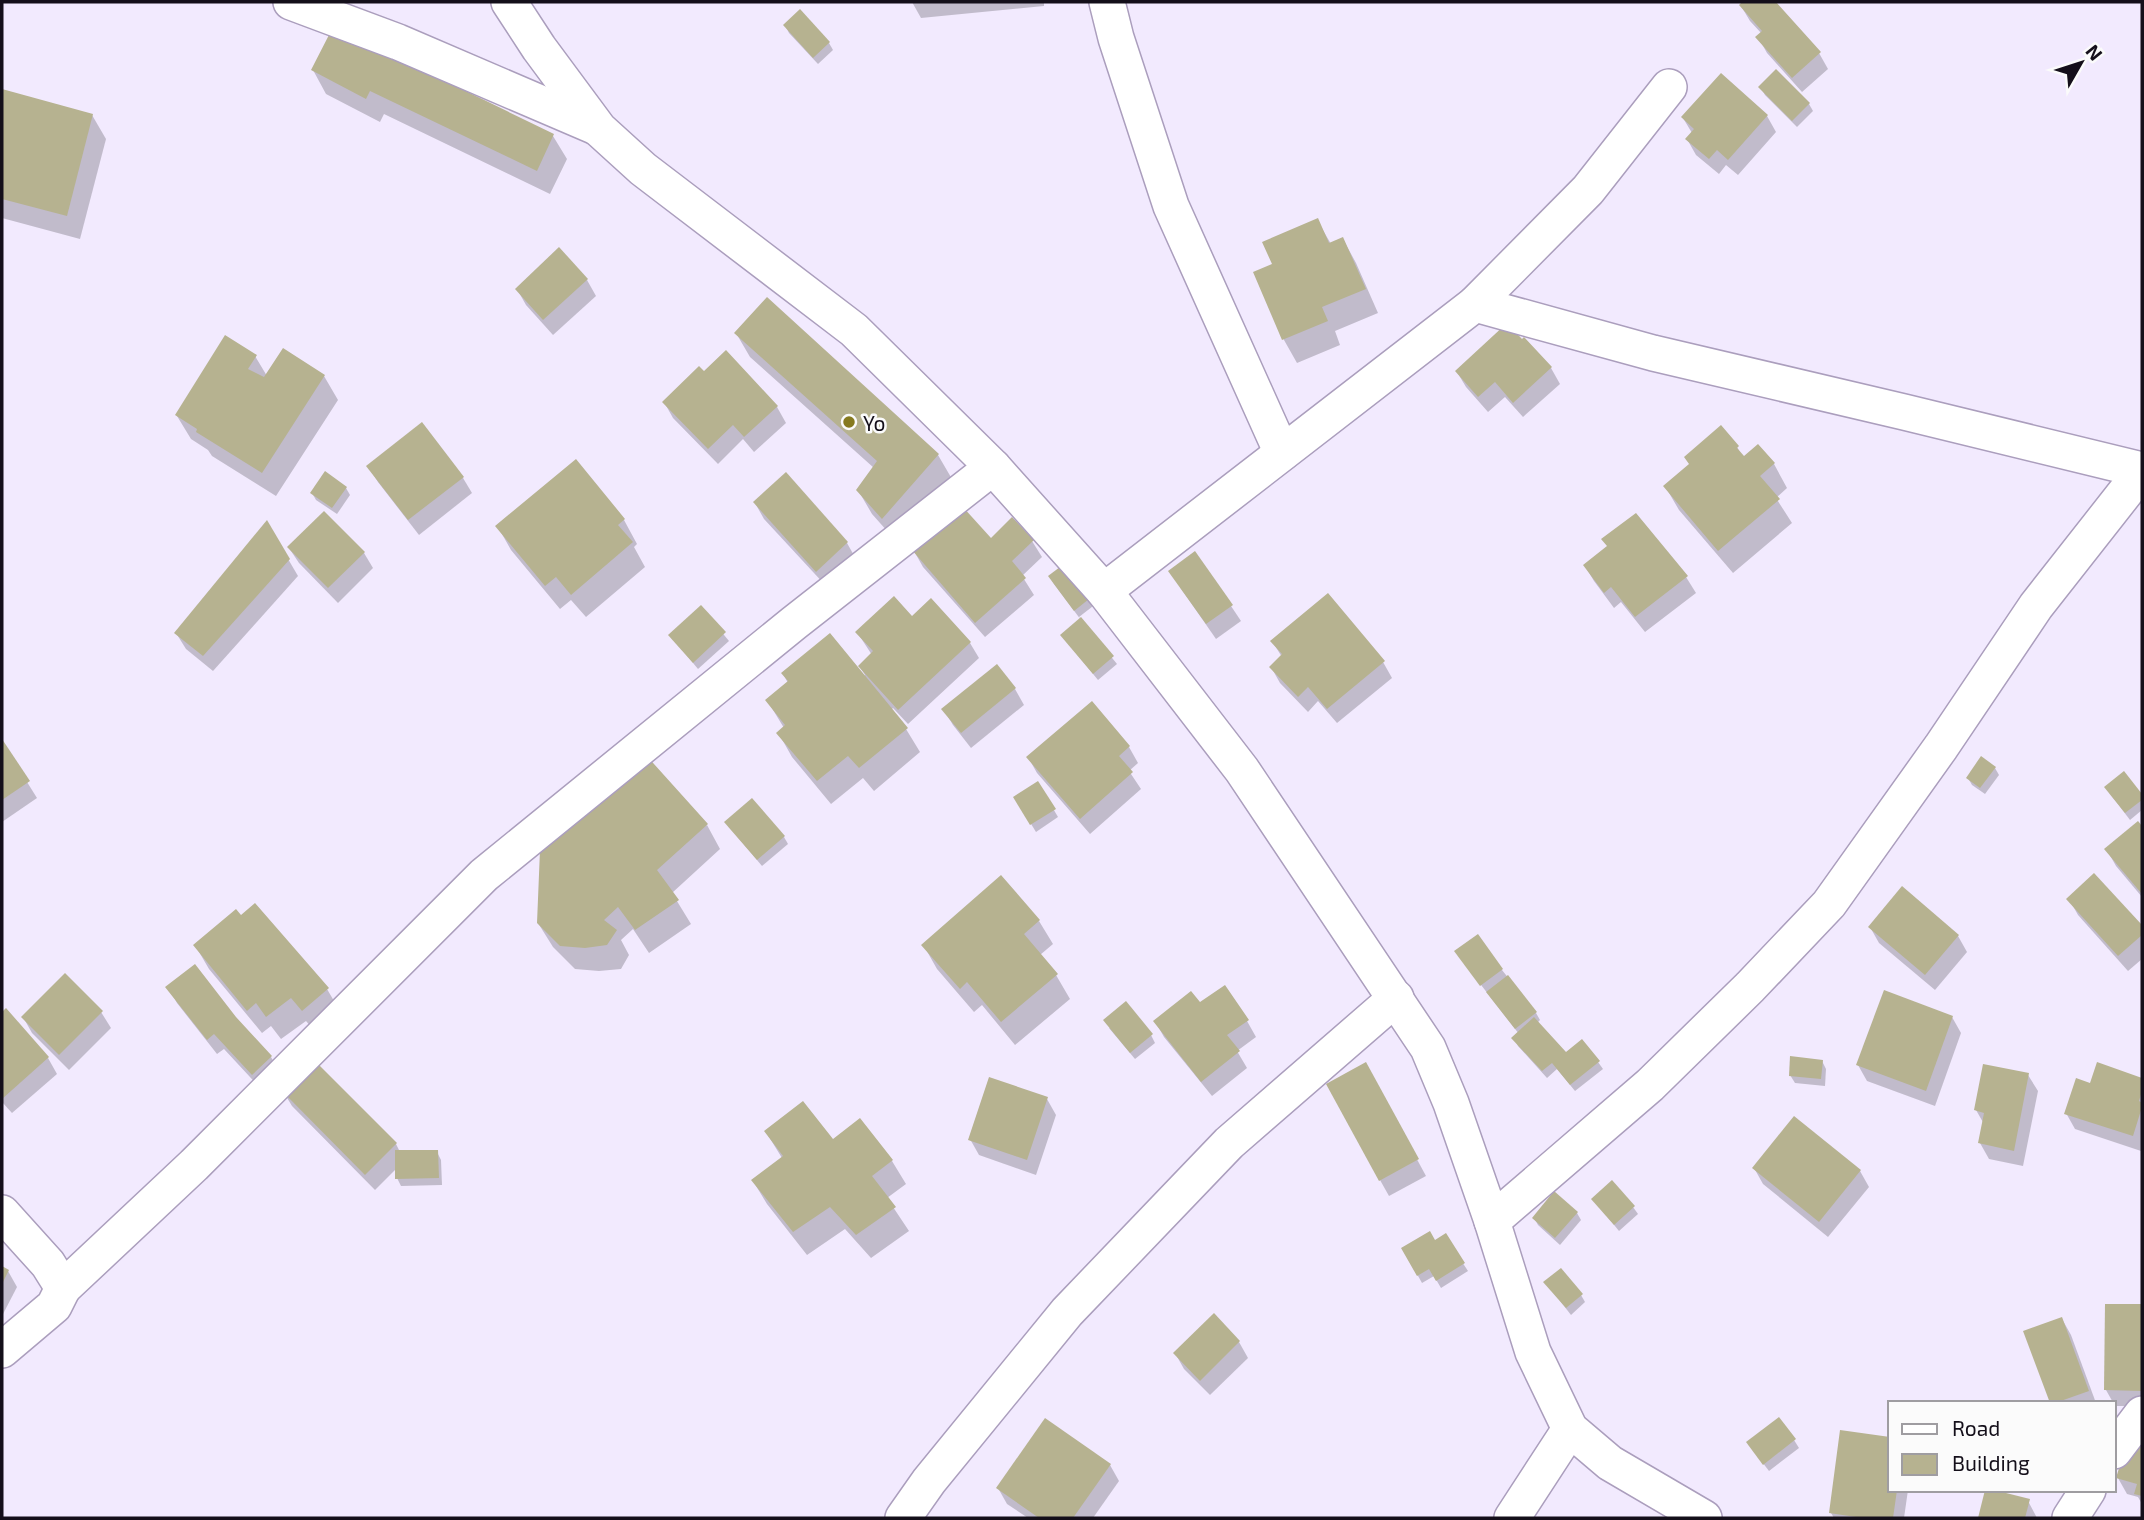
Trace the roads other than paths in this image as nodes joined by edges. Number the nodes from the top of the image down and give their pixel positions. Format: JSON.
{"nodes":[{"id":1,"x":291,"y":2,"type":"edge"},
{"id":2,"x":509,"y":2,"type":"edge"},
{"id":3,"x":1107,"y":2,"type":"edge"},
{"id":4,"x":1669,"y":87,"type":"dead end"},
{"id":5,"x":599,"y":129,"type":"junction"},
{"id":6,"x":1475,"y":304,"type":"junction"},
{"id":7,"x":1282,"y":453,"type":"junction"},
{"id":8,"x":993,"y":467,"type":"junction"},
{"id":9,"x":2142,"y":471,"type":"edge"},
{"id":10,"x":1104,"y":591,"type":"junction"},
{"id":11,"x":1396,"y":998,"type":"junction"},
{"id":12,"x":2,"y":1213,"type":"edge"},
{"id":13,"x":1492,"y":1221,"type":"junction"},
{"id":14,"x":62,"y":1287,"type":"junction"},
{"id":15,"x":2,"y":1350,"type":"edge"},
{"id":16,"x":2142,"y":1414,"type":"edge"},
{"id":17,"x":1570,"y":1429,"type":"junction"},
{"id":18,"x":2116,"y":1448,"type":"edge"},
{"id":19,"x":2087,"y":1492,"type":"edge"},
{"id":20,"x":904,"y":1518,"type":"edge"},
{"id":21,"x":1512,"y":1518,"type":"edge"},
{"id":22,"x":1704,"y":1518,"type":"edge"},
{"id":23,"x":2070,"y":1518,"type":"edge"}],
"edges":[{"from":1,"to":5,"type":"street"},
{"from":2,"to":5,"type":"street"},
{"from":3,"to":7,"type":"street"},
{"from":4,"to":6,"type":"street"},
{"from":5,"to":8,"type":"street"},
{"from":6,"to":7,"type":"street"},
{"from":6,"to":9,"type":"street"},
{"from":7,"to":10,"type":"street"},
{"from":8,"to":10,"type":"street"},
{"from":8,"to":14,"type":"street"},
{"from":9,"to":13,"type":"street"},
{"from":10,"to":11,"type":"street"},
{"from":11,"to":13,"type":"street"},
{"from":11,"to":20,"type":"street"},
{"from":12,"to":14,"type":"street"},
{"from":13,"to":17,"type":"street"},
{"from":14,"to":15,"type":"street"},
{"from":16,"to":18,"type":"street"},
{"from":17,"to":21,"type":"street"},
{"from":17,"to":22,"type":"street"},
{"from":19,"to":23,"type":"street"}]}
